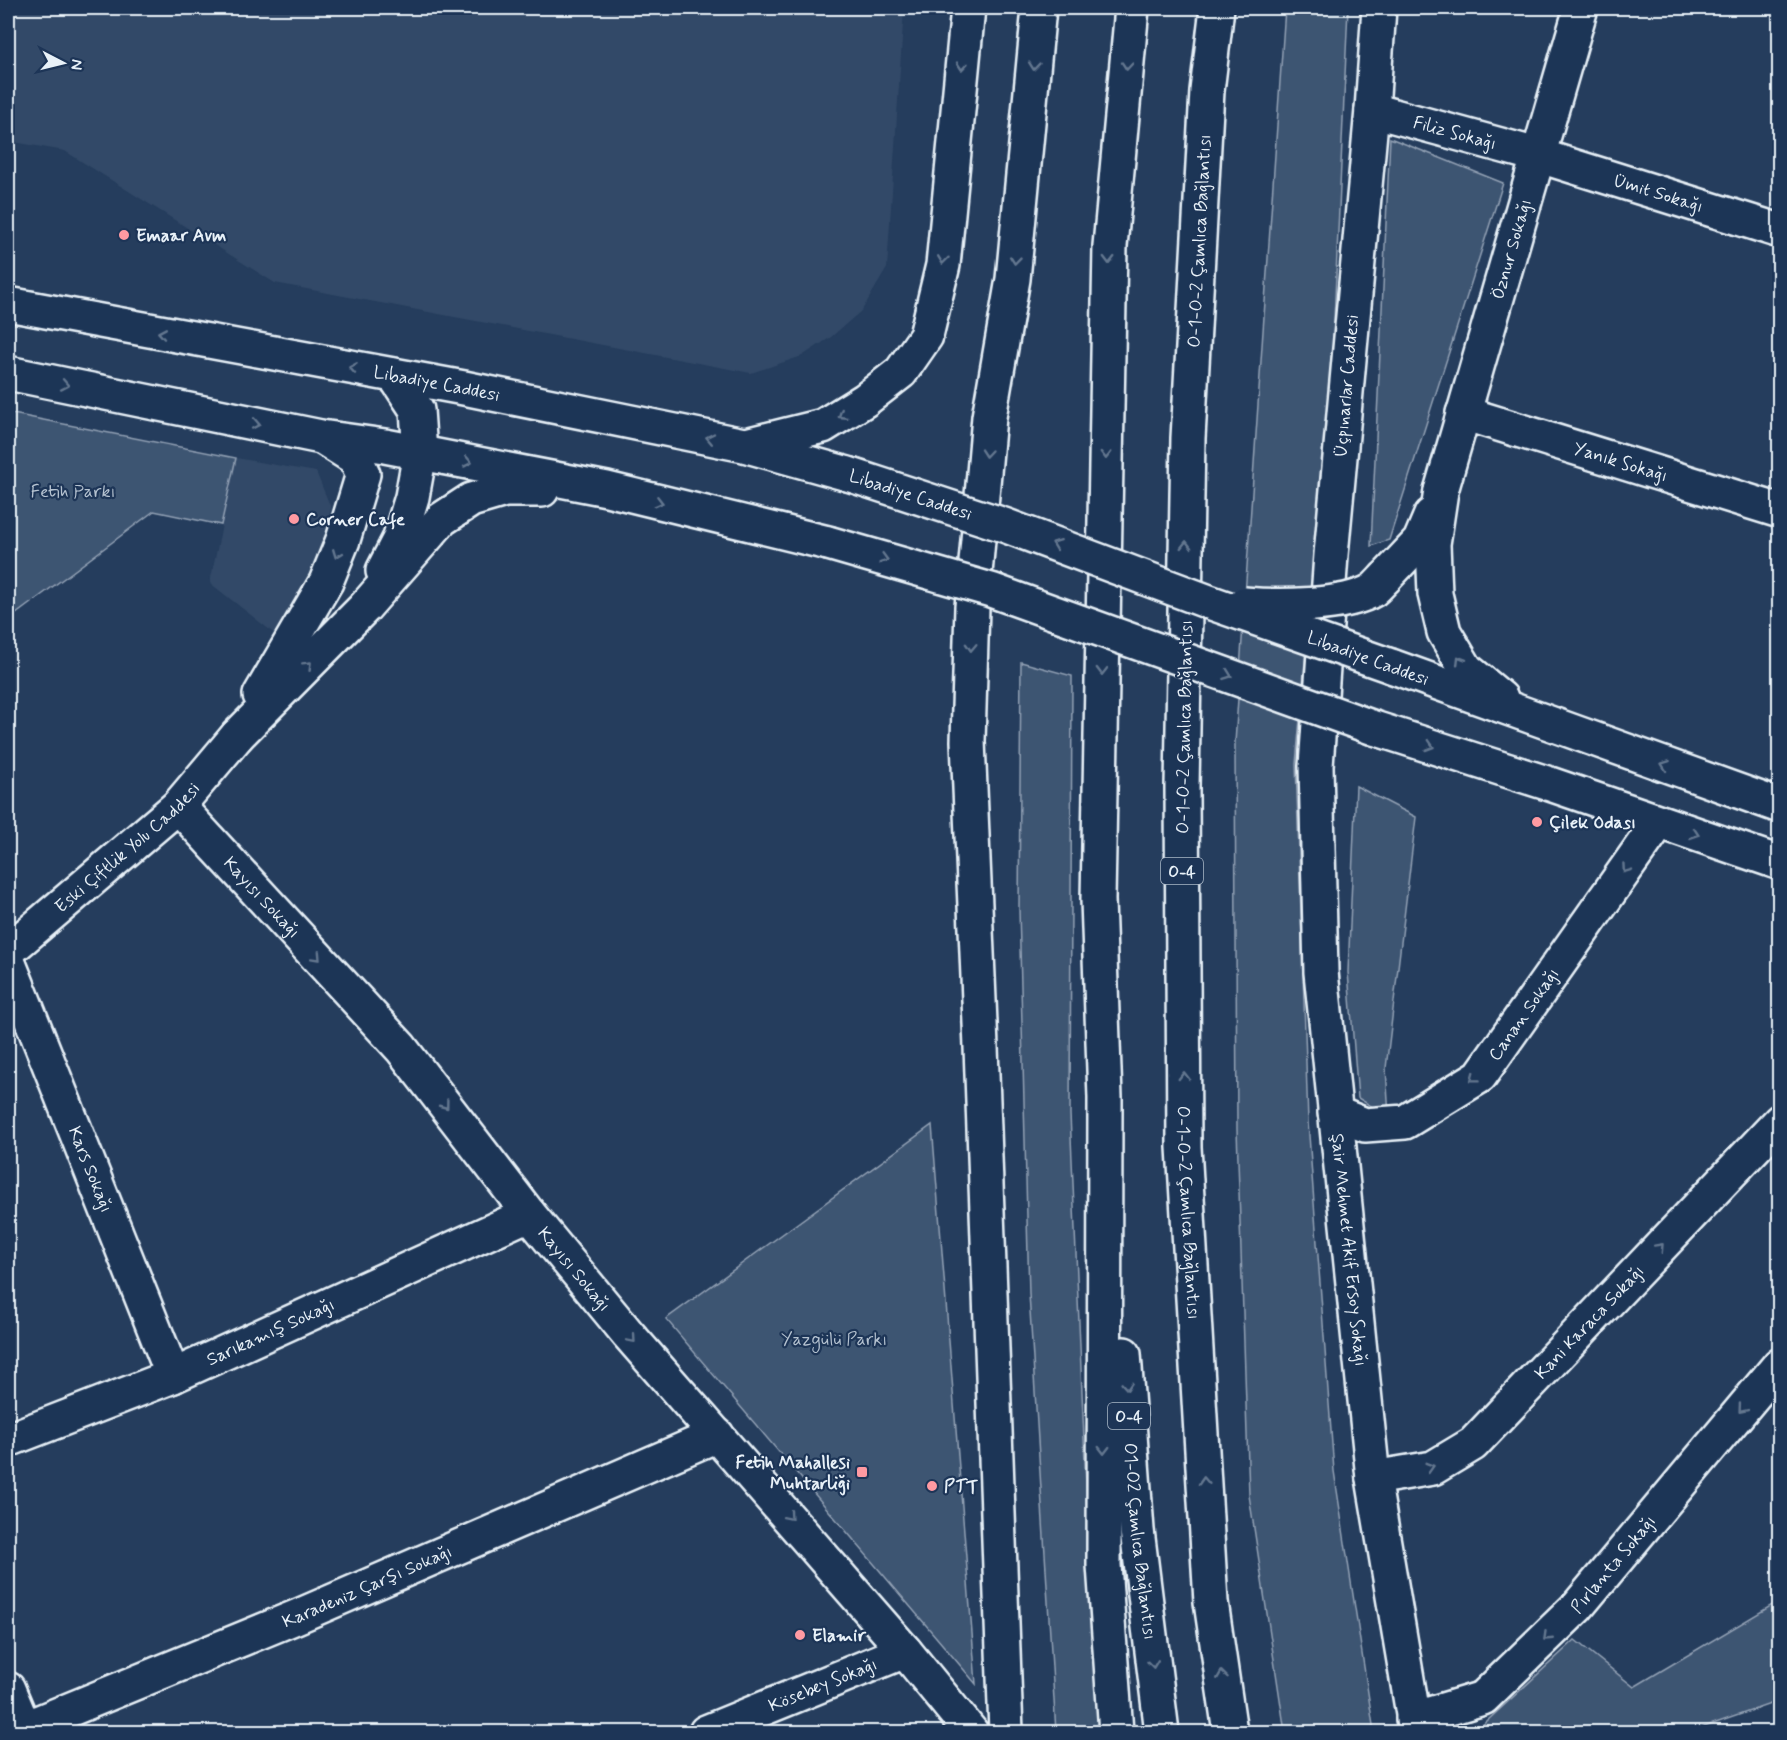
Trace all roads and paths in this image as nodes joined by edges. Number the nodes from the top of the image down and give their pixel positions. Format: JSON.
{"nodes":[{"id":1,"x":968,"y":8,"type":"edge"},
{"id":2,"x":1039,"y":8,"type":"edge"},
{"id":3,"x":1132,"y":8,"type":"edge"},
{"id":4,"x":1217,"y":8,"type":"edge"},
{"id":5,"x":1379,"y":8,"type":"edge"},
{"id":6,"x":1581,"y":8,"type":"edge"},
{"id":7,"x":1371,"y":110,"type":"junction"},
{"id":8,"x":1537,"y":154,"type":"junction"},
{"id":9,"x":1779,"y":231,"type":"edge"},
{"id":10,"x":8,"y":304,"type":"edge"},
{"id":11,"x":8,"y":373,"type":"edge"},
{"id":12,"x":394,"y":375,"type":"junction"},
{"id":13,"x":464,"y":388,"type":"junction"},
{"id":14,"x":417,"y":410,"type":"junction"},
{"id":15,"x":1463,"y":413,"type":"junction"},
{"id":16,"x":321,"y":437,"type":"junction"},
{"id":17,"x":744,"y":445,"type":"junction"},
{"id":18,"x":385,"y":446,"type":"junction"},
{"id":19,"x":420,"y":453,"type":"junction"},
{"id":20,"x":363,"y":474,"type":"junction"},
{"id":21,"x":607,"y":489,"type":"junction"},
{"id":22,"x":1442,"y":491,"type":"junction"},
{"id":23,"x":1779,"y":511,"type":"edge"},
{"id":24,"x":1209,"y":602,"type":"junction"},
{"id":25,"x":364,"y":608,"type":"junction"},
{"id":26,"x":1539,"y":720,"type":"junction"},
{"id":27,"x":237,"y":736,"type":"junction"},
{"id":28,"x":1316,"y":766,"type":"joint"},
{"id":29,"x":178,"y":806,"type":"junction"},
{"id":30,"x":1779,"y":806,"type":"edge"},
{"id":31,"x":1659,"y":822,"type":"junction"},
{"id":32,"x":1779,"y":863,"type":"edge"},
{"id":33,"x":8,"y":951,"type":"edge"},
{"id":34,"x":8,"y":961,"type":"edge"},
{"id":35,"x":1105,"y":1098,"type":"junction"},
{"id":36,"x":1335,"y":1113,"type":"junction"},
{"id":37,"x":1779,"y":1121,"type":"edge"},
{"id":38,"x":529,"y":1214,"type":"junction"},
{"id":39,"x":1779,"y":1364,"type":"edge"},
{"id":40,"x":173,"y":1376,"type":"junction"},
{"id":41,"x":717,"y":1435,"type":"junction"},
{"id":42,"x":8,"y":1440,"type":"edge"},
{"id":43,"x":1372,"y":1478,"type":"junction"},
{"id":44,"x":905,"y":1651,"type":"junction"},
{"id":45,"x":8,"y":1689,"type":"edge"},
{"id":46,"x":1414,"y":1726,"type":"edge"},
{"id":47,"x":22,"y":1731,"type":"edge"},
{"id":48,"x":706,"y":1732,"type":"edge"},
{"id":49,"x":971,"y":1732,"type":"edge"},
{"id":50,"x":1006,"y":1732,"type":"edge"},
{"id":51,"x":1116,"y":1732,"type":"edge"},
{"id":52,"x":1161,"y":1732,"type":"edge"},
{"id":53,"x":1230,"y":1732,"type":"edge"}],
"edges":[{"from":1,"to":17,"type":"main road","one_way":true},
{"from":2,"to":50,"type":"main road","one_way":true},
{"from":3,"to":35,"type":"main road","number":"O-4","one_way":true},
{"from":53,"to":4,"type":"main road","name":"O-1-O-2 Çamlıca Bağlantısı","number":"O-4","one_way":true},
{"from":5,"to":7,"type":"main road","name":"Üçpınarlar Caddesi"},
{"from":6,"to":8,"type":"main road","name":"Öznur Sokağı"},
{"from":7,"to":8,"type":"main road","name":"Filiz Sokağı"},
{"from":7,"to":28,"type":"main road","name":"Üçpınarlar Caddesi"},
{"from":8,"to":9,"type":"main road","name":"Ümit Sokağı"},
{"from":8,"to":15,"type":"main road","name":"Öznur Sokağı"},
{"from":12,"to":10,"type":"main road","name":"Libadiye Caddesi","one_way":true},
{"from":11,"to":16,"type":"main road","one_way":true},
{"from":12,"to":13,"type":"main road","name":"Libadiye Caddesi"},
{"from":12,"to":14,"type":"main road"},
{"from":13,"to":14,"type":"main road"},
{"from":17,"to":13,"type":"main road","name":"Libadiye Caddesi","one_way":true},
{"from":14,"to":18,"type":"main road"},
{"from":14,"to":19,"type":"main road"},
{"from":15,"to":22,"type":"main road","name":"Öznur Sokağı"},
{"from":15,"to":23,"type":"main road","name":"Yanık Sokağı"},
{"from":16,"to":18,"type":"main road"},
{"from":16,"to":20,"type":"main road"},
{"from":24,"to":17,"type":"main road","name":"Libadiye Caddesi","one_way":true,"bridge":true},
{"from":18,"to":19,"type":"main road"},
{"from":18,"to":20,"type":"main road"},
{"from":19,"to":21,"type":"main road","one_way":true},
{"from":19,"to":25,"type":"main road"},
{"from":20,"to":27,"type":"main road","one_way":true},
{"from":21,"to":25,"type":"main road"},
{"from":21,"to":31,"type":"main road","one_way":true,"bridge":true},
{"from":22,"to":24,"type":"main road","bridge":true},
{"from":26,"to":22,"type":"main road","one_way":true},
{"from":24,"to":26,"type":"main road","name":"Libadiye Caddesi","bridge":true},
{"from":27,"to":25,"type":"main road","one_way":true},
{"from":30,"to":26,"type":"main road","name":"Libadiye Caddesi","one_way":true},
{"from":27,"to":29,"type":"main road","name":"Eski Çiftlik Yolu Caddesi"},
{"from":28,"to":36,"type":"main road","name":"Şair Mehmet Akif Ersoy Sokağı"},
{"from":29,"to":33,"type":"main road","name":"Eski Çiftlik Yolu Caddesi"},
{"from":29,"to":38,"type":"main road","name":"Kayısı Sokağı","one_way":true},
{"from":31,"to":32,"type":"main road","one_way":true},
{"from":31,"to":36,"type":"main road","name":"Canan Sokağı","one_way":true},
{"from":34,"to":40,"type":"main road","name":"Kars Sokağı"},
{"from":35,"to":51,"type":"main road","one_way":true},
{"from":35,"to":52,"type":"main road","name":"O1-O2 Çamlıca Bağlantısı","number":"O-4","one_way":true},
{"from":36,"to":43,"type":"main road","name":"Şair Mehmet Akif Ersoy Sokağı"},
{"from":43,"to":37,"type":"main road","name":"Kani Karaca Sokağı","one_way":true},
{"from":38,"to":40,"type":"main road","name":"Sarıkamış Sokağı"},
{"from":38,"to":41,"type":"main road","name":"Kayısı Sokağı","one_way":true},
{"from":39,"to":46,"type":"main road","name":"Pırlanta Sokağı","one_way":true},
{"from":40,"to":42,"type":"main road","name":"Sarıkamış Sokağı"},
{"from":41,"to":44,"type":"main road","name":"Kayısı Sokağı","one_way":true},
{"from":41,"to":47,"type":"main road","name":"Karadeniz Çarşı Sokağı"},
{"from":43,"to":46,"type":"main road","name":"Şair Mehmet Akif Ersoy Sokağı"},
{"from":44,"to":48,"type":"main road","name":"Kösebey Sokağı"},
{"from":44,"to":49,"type":"main road","name":"Kayısı Sokağı"},
{"from":45,"to":47,"type":"main road"}]}
